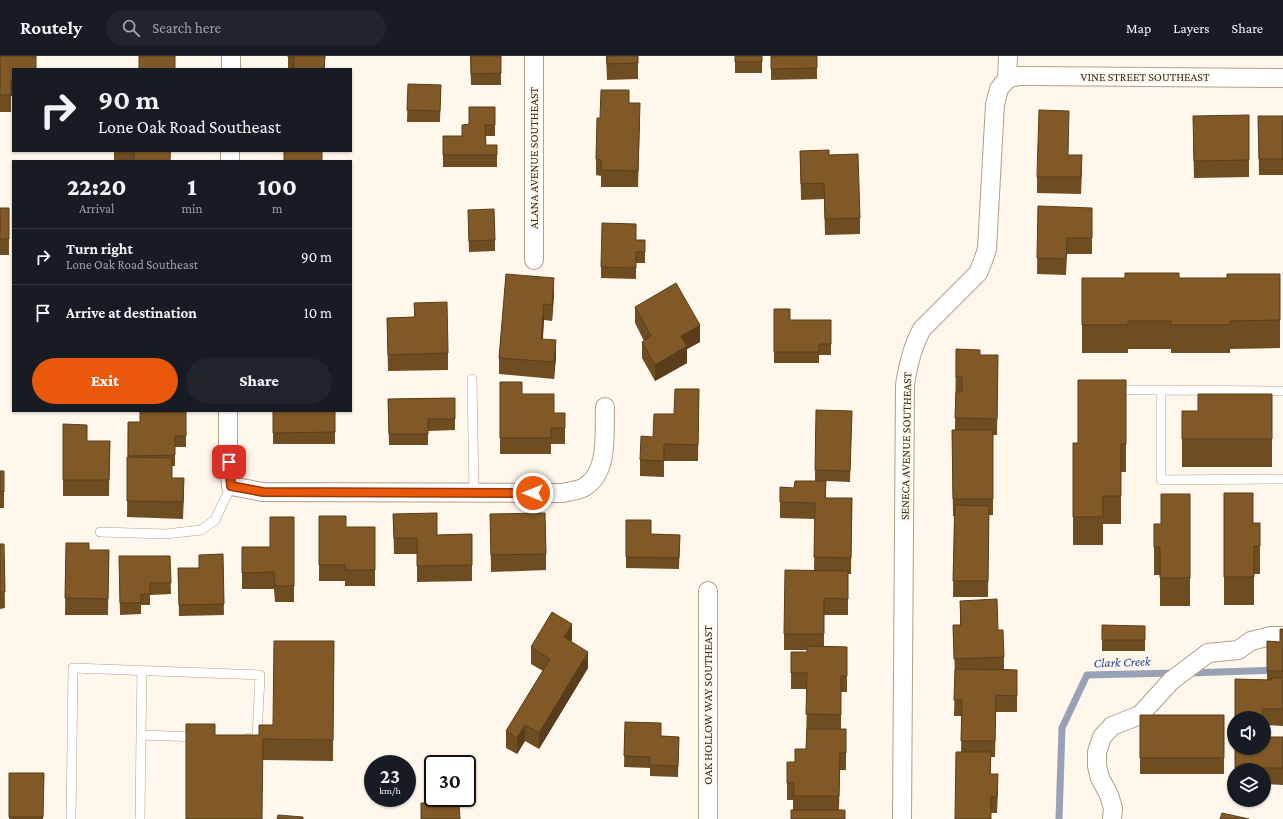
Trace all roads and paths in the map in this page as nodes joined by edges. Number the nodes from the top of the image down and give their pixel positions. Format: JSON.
{"nodes":[{"id":1,"x":231,"y":56,"type":"edge"},
{"id":2,"x":534,"y":56,"type":"edge"},
{"id":3,"x":1008,"y":56,"type":"edge"},
{"id":4,"x":231,"y":68,"type":"edge"},
{"id":5,"x":1283,"y":78,"type":"edge"},
{"id":6,"x":1007,"y":79,"type":"junction"},
{"id":7,"x":534,"y":260,"type":"dead end"},
{"id":8,"x":472,"y":379,"type":"dead end"},
{"id":9,"x":1103,"y":389,"type":"edge"},
{"id":10,"x":1161,"y":390,"type":"junction"},
{"id":11,"x":1283,"y":391,"type":"edge"},
{"id":12,"x":605,"y":407,"type":"dead end"},
{"id":13,"x":228,"y":412,"type":"edge"},
{"id":14,"x":1283,"y":479,"type":"edge"},
{"id":15,"x":231,"y":486,"type":"junction"},
{"id":16,"x":474,"y":493,"type":"junction"},
{"id":17,"x":100,"y":532,"type":"dead end"},
{"id":18,"x":708,"y":591,"type":"dead end"},
{"id":19,"x":1283,"y":636,"type":"edge"},
{"id":20,"x":142,"y":670,"type":"junction"},
{"id":21,"x":140,"y":735,"type":"junction"},
{"id":22,"x":211,"y":737,"type":"edge"},
{"id":23,"x":242,"y":738,"type":"edge"},
{"id":24,"x":71,"y":819,"type":"edge"},
{"id":25,"x":140,"y":819,"type":"edge"},
{"id":26,"x":708,"y":819,"type":"edge"},
{"id":27,"x":902,"y":819,"type":"edge"},
{"id":28,"x":1112,"y":819,"type":"edge"}],
"edges":[{"from":1,"to":4,"type":"street"},
{"from":2,"to":7,"type":"street","name":"ALANA AVENUE SOUTHEAST"},
{"from":3,"to":6,"type":"street","name":"SENECA AVENUE SOUTHEAST"},
{"from":5,"to":6,"type":"street","name":"VINE STREET SOUTHEAST"},
{"from":6,"to":27,"type":"street","name":"SENECA AVENUE SOUTHEAST"},
{"from":8,"to":16,"type":"lane"},
{"from":9,"to":10,"type":"lane"},
{"from":10,"to":11,"type":"lane"},
{"from":10,"to":14,"type":"lane"},
{"from":12,"to":16,"type":"street"},
{"from":13,"to":15,"type":"street"},
{"from":15,"to":16,"type":"street"},
{"from":15,"to":17,"type":"lane"},
{"from":18,"to":26,"type":"street","name":"OAK HOLLOW WAY SOUTHEAST"},
{"from":19,"to":28,"type":"street"},
{"from":20,"to":21,"type":"lane"},
{"from":20,"to":23,"type":"lane"},
{"from":20,"to":24,"type":"lane"},
{"from":21,"to":22,"type":"lane"},
{"from":21,"to":25,"type":"lane"}]}
